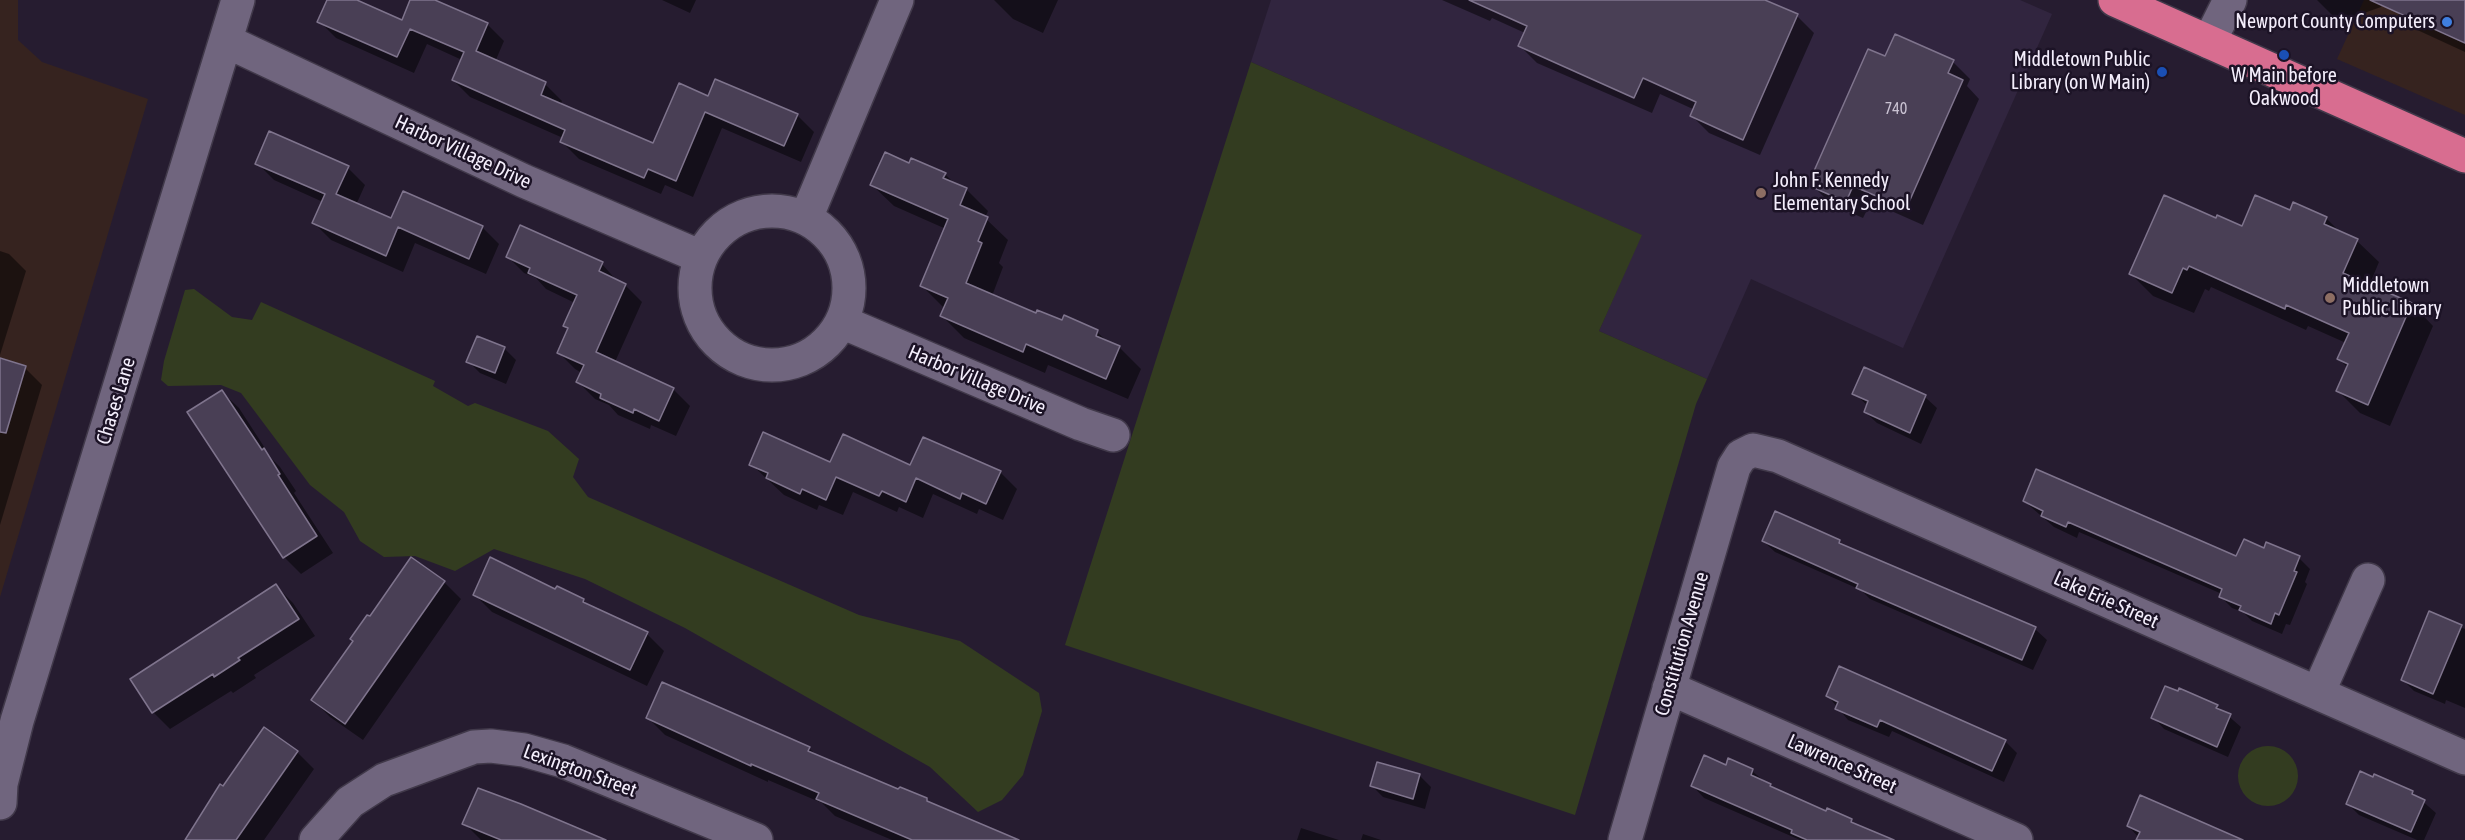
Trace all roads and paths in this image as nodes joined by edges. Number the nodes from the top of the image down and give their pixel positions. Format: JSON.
{"nodes":[{"id":1,"x":238,"y":0,"type":"edge"},
{"id":2,"x":897,"y":0,"type":"edge"},
{"id":3,"x":2115,"y":0,"type":"edge"},
{"id":4,"x":2230,"y":0,"type":"edge"},
{"id":5,"x":226,"y":41,"type":"junction"},
{"id":6,"x":2209,"y":42,"type":"junction"},
{"id":7,"x":2465,"y":156,"type":"edge"},
{"id":8,"x":806,"y":218,"type":"junction"},
{"id":9,"x":701,"y":257,"type":"junction"},
{"id":10,"x":842,"y":322,"type":"junction"},
{"id":11,"x":1113,"y":435,"type":"dead end"},
{"id":12,"x":1746,"y":452,"type":"joint"},
{"id":13,"x":2368,"y":580,"type":"dead end"},
{"id":14,"x":1669,"y":688,"type":"junction"},
{"id":15,"x":2318,"y":693,"type":"junction"},
{"id":16,"x":2465,"y":758,"type":"edge"},
{"id":17,"x":0,"y":803,"type":"edge"},
{"id":18,"x":316,"y":840,"type":"edge"},
{"id":19,"x":756,"y":840,"type":"edge"},
{"id":20,"x":1625,"y":840,"type":"edge"},
{"id":21,"x":2016,"y":840,"type":"edge"}],
"edges":[{"from":1,"to":5,"type":"street","name":"Chases Lane"},
{"from":2,"to":8,"type":"street"},
{"from":3,"to":6,"type":"highway"},
{"from":4,"to":6,"type":"street"},
{"from":5,"to":9,"type":"street","name":"Harbor Village Drive"},
{"from":5,"to":17,"type":"street","name":"Chases Lane"},
{"from":6,"to":7,"type":"highway"},
{"from":8,"to":9,"type":"street"},
{"from":8,"to":10,"type":"street"},
{"from":9,"to":10,"type":"street"},
{"from":10,"to":11,"type":"street","name":"Harbor Village Drive"},
{"from":12,"to":14,"type":"street","name":"Constitution Avenue"},
{"from":12,"to":15,"type":"street","name":"Lake Erie Street"},
{"from":13,"to":15,"type":"street"},
{"from":14,"to":20,"type":"street","name":"Constitution Avenue"},
{"from":14,"to":21,"type":"street","name":"Lawrence Street"},
{"from":15,"to":16,"type":"street","name":"Lake Erie Street"},
{"from":18,"to":19,"type":"street","name":"Lexington Street"}]}
